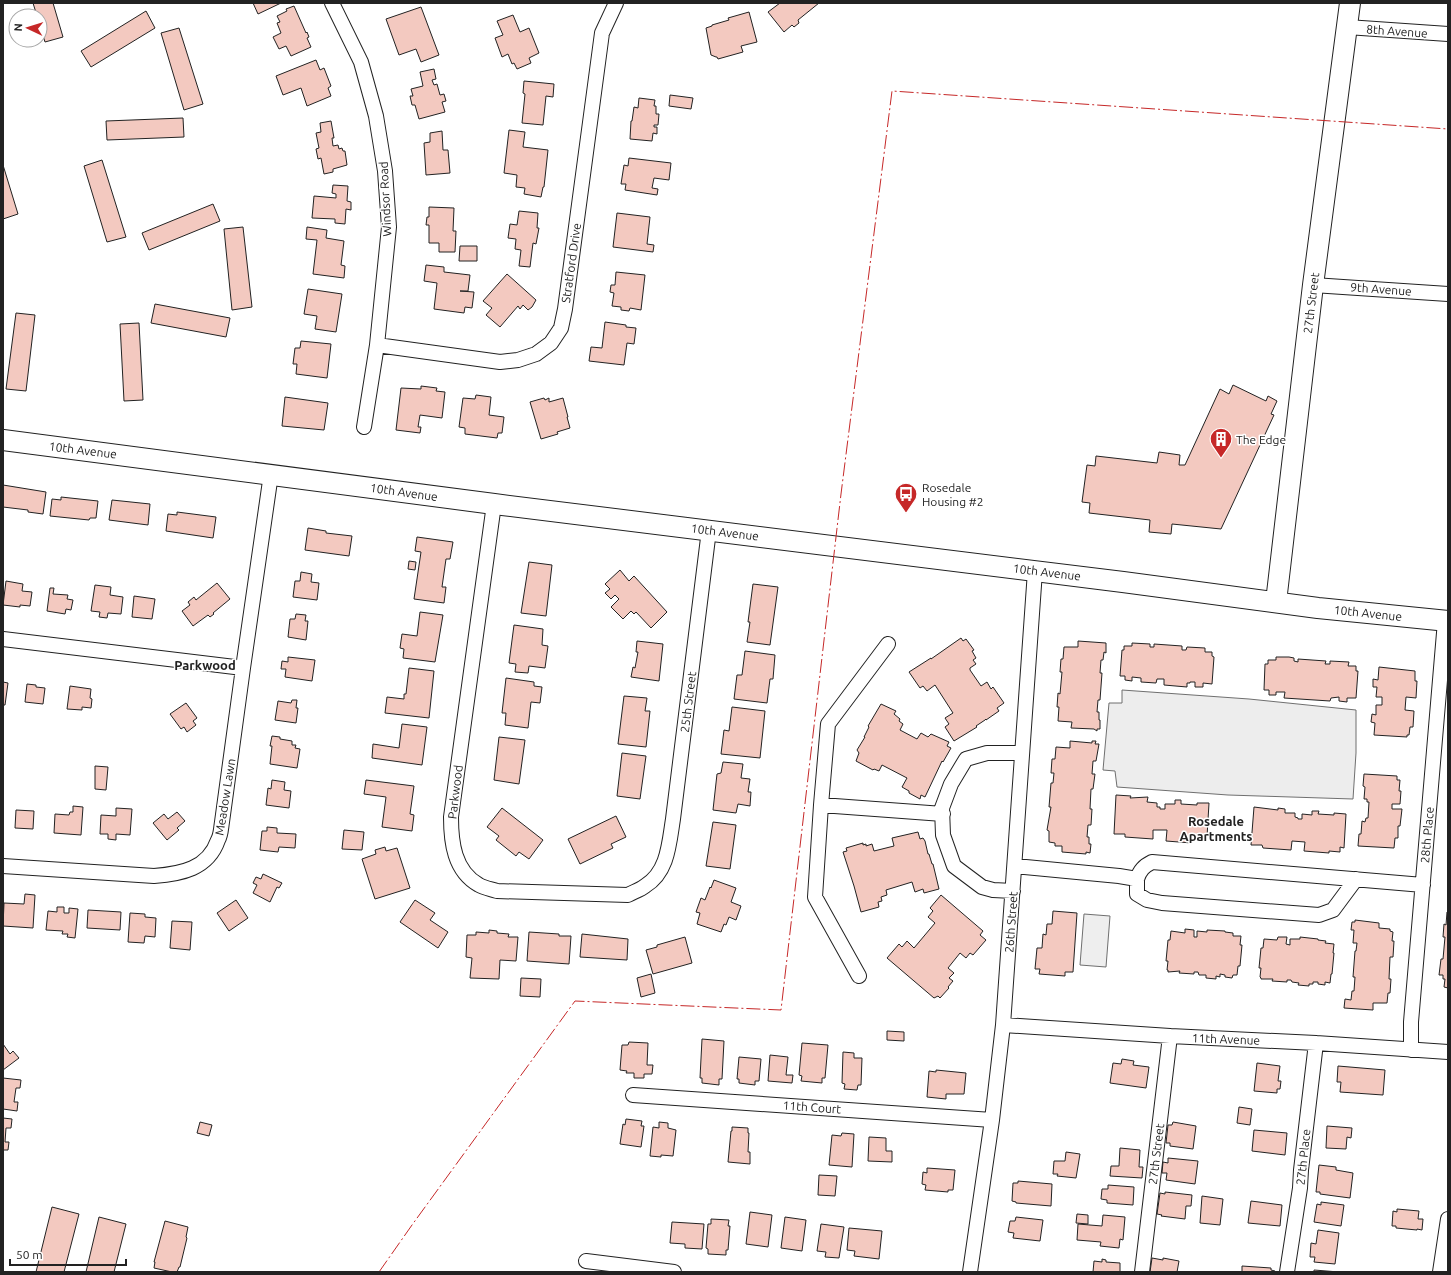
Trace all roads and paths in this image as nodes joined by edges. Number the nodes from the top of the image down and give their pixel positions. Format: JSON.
{"nodes":[{"id":1,"x":332,"y":3,"type":"edge"},
{"id":2,"x":616,"y":3,"type":"edge"},
{"id":3,"x":1350,"y":3,"type":"edge"},
{"id":4,"x":1347,"y":27,"type":"junction"},
{"id":5,"x":1448,"y":34,"type":"edge"},
{"id":6,"x":1313,"y":285,"type":"junction"},
{"id":7,"x":1448,"y":294,"type":"edge"},
{"id":8,"x":377,"y":345,"type":"junction"},
{"id":9,"x":364,"y":427,"type":"dead end"},
{"id":10,"x":3,"y":440,"type":"edge"},
{"id":11,"x":271,"y":474,"type":"junction"},
{"id":12,"x":494,"y":504,"type":"junction"},
{"id":13,"x":709,"y":530,"type":"junction"},
{"id":14,"x":1036,"y":571,"type":"junction"},
{"id":15,"x":1276,"y":602,"type":"junction"},
{"id":16,"x":1446,"y":621,"type":"edge"},
{"id":17,"x":3,"y":639,"type":"edge"},
{"id":18,"x":888,"y":644,"type":"dead end"},
{"id":19,"x":243,"y":668,"type":"junction"},
{"id":20,"x":1022,"y":753,"type":"junction"},
{"id":21,"x":820,"y":805,"type":"junction"},
{"id":22,"x":943,"y":814,"type":"junction"},
{"id":23,"x":3,"y":866,"type":"edge"},
{"id":24,"x":1015,"y":866,"type":"junction"},
{"id":25,"x":660,"y":873,"type":"joint"},
{"id":26,"x":1137,"y":879,"type":"junction"},
{"id":27,"x":1356,"y":880,"type":"junction"},
{"id":28,"x":1423,"y":885,"type":"junction"},
{"id":29,"x":1013,"y":891,"type":"junction"},
{"id":30,"x":859,"y":976,"type":"dead end"},
{"id":31,"x":1003,"y":1026,"type":"junction"},
{"id":32,"x":1170,"y":1036,"type":"junction"},
{"id":33,"x":1316,"y":1043,"type":"junction"},
{"id":34,"x":1411,"y":1050,"type":"junction"},
{"id":35,"x":1448,"y":1052,"type":"edge"},
{"id":36,"x":632,"y":1095,"type":"dead end"},
{"id":37,"x":992,"y":1120,"type":"junction"},
{"id":38,"x":1448,"y":1219,"type":"edge"},
{"id":39,"x":586,"y":1261,"type":"dead end"},
{"id":40,"x":674,"y":1272,"type":"edge"},
{"id":41,"x":970,"y":1272,"type":"edge"},
{"id":42,"x":1142,"y":1272,"type":"edge"},
{"id":43,"x":1287,"y":1272,"type":"edge"},
{"id":44,"x":1440,"y":1272,"type":"edge"}],
"edges":[{"from":1,"to":8,"type":"street","name":"Windsor Road"},
{"from":2,"to":8,"type":"street","name":"Stratford Drive"},
{"from":3,"to":4,"type":"main road","name":"27th Street"},
{"from":4,"to":5,"type":"street","name":"8th Avenue"},
{"from":4,"to":6,"type":"main road","name":"27th Street"},
{"from":6,"to":7,"type":"street","name":"9th Avenue"},
{"from":6,"to":15,"type":"main road","name":"27th Street"},
{"from":8,"to":9,"type":"street","name":"Windsor Road"},
{"from":10,"to":11,"type":"main road","name":"10th Avenue"},
{"from":11,"to":12,"type":"main road","name":"10th Avenue"},
{"from":11,"to":19,"type":"street","name":"Meadow Lawn"},
{"from":12,"to":13,"type":"main road","name":"10th Avenue"},
{"from":12,"to":25,"type":"street","name":"Parkwood"},
{"from":13,"to":14,"type":"main road","name":"10th Avenue"},
{"from":13,"to":25,"type":"street","name":"25th Street"},
{"from":14,"to":15,"type":"main road","name":"10th Avenue"},
{"from":14,"to":20,"type":"street","name":"26th Street"},
{"from":15,"to":16,"type":"main road","name":"10th Avenue"},
{"from":16,"to":28,"type":"street","name":"28th Place"},
{"from":17,"to":19,"type":"street"},
{"from":18,"to":21,"type":"street"},
{"from":19,"to":23,"type":"street","name":"Meadow Lawn"},
{"from":20,"to":22,"type":"street"},
{"from":20,"to":24,"type":"street","name":"26th Street"},
{"from":21,"to":22,"type":"street"},
{"from":21,"to":30,"type":"street"},
{"from":22,"to":29,"type":"street"},
{"from":24,"to":26,"type":"street"},
{"from":24,"to":29,"type":"street","name":"26th Street"},
{"from":26,"to":27,"type":"street"},
{"from":26,"to":27,"type":"street"},
{"from":27,"to":28,"type":"street"},
{"from":28,"to":34,"type":"street","name":"28th Place"},
{"from":29,"to":31,"type":"street","name":"26th Street"},
{"from":31,"to":32,"type":"street","name":"11th Avenue"},
{"from":31,"to":37,"type":"street","name":"26th Street"},
{"from":32,"to":33,"type":"street","name":"11th Avenue"},
{"from":32,"to":42,"type":"street","name":"27th Street"},
{"from":33,"to":34,"type":"street","name":"11th Avenue"},
{"from":33,"to":43,"type":"street","name":"27th Place"},
{"from":34,"to":35,"type":"street","name":"11th Avenue"},
{"from":36,"to":37,"type":"street","name":"11th Court"},
{"from":37,"to":41,"type":"street","name":"26th Street"},
{"from":38,"to":44,"type":"street"},
{"from":39,"to":40,"type":"street"}]}
